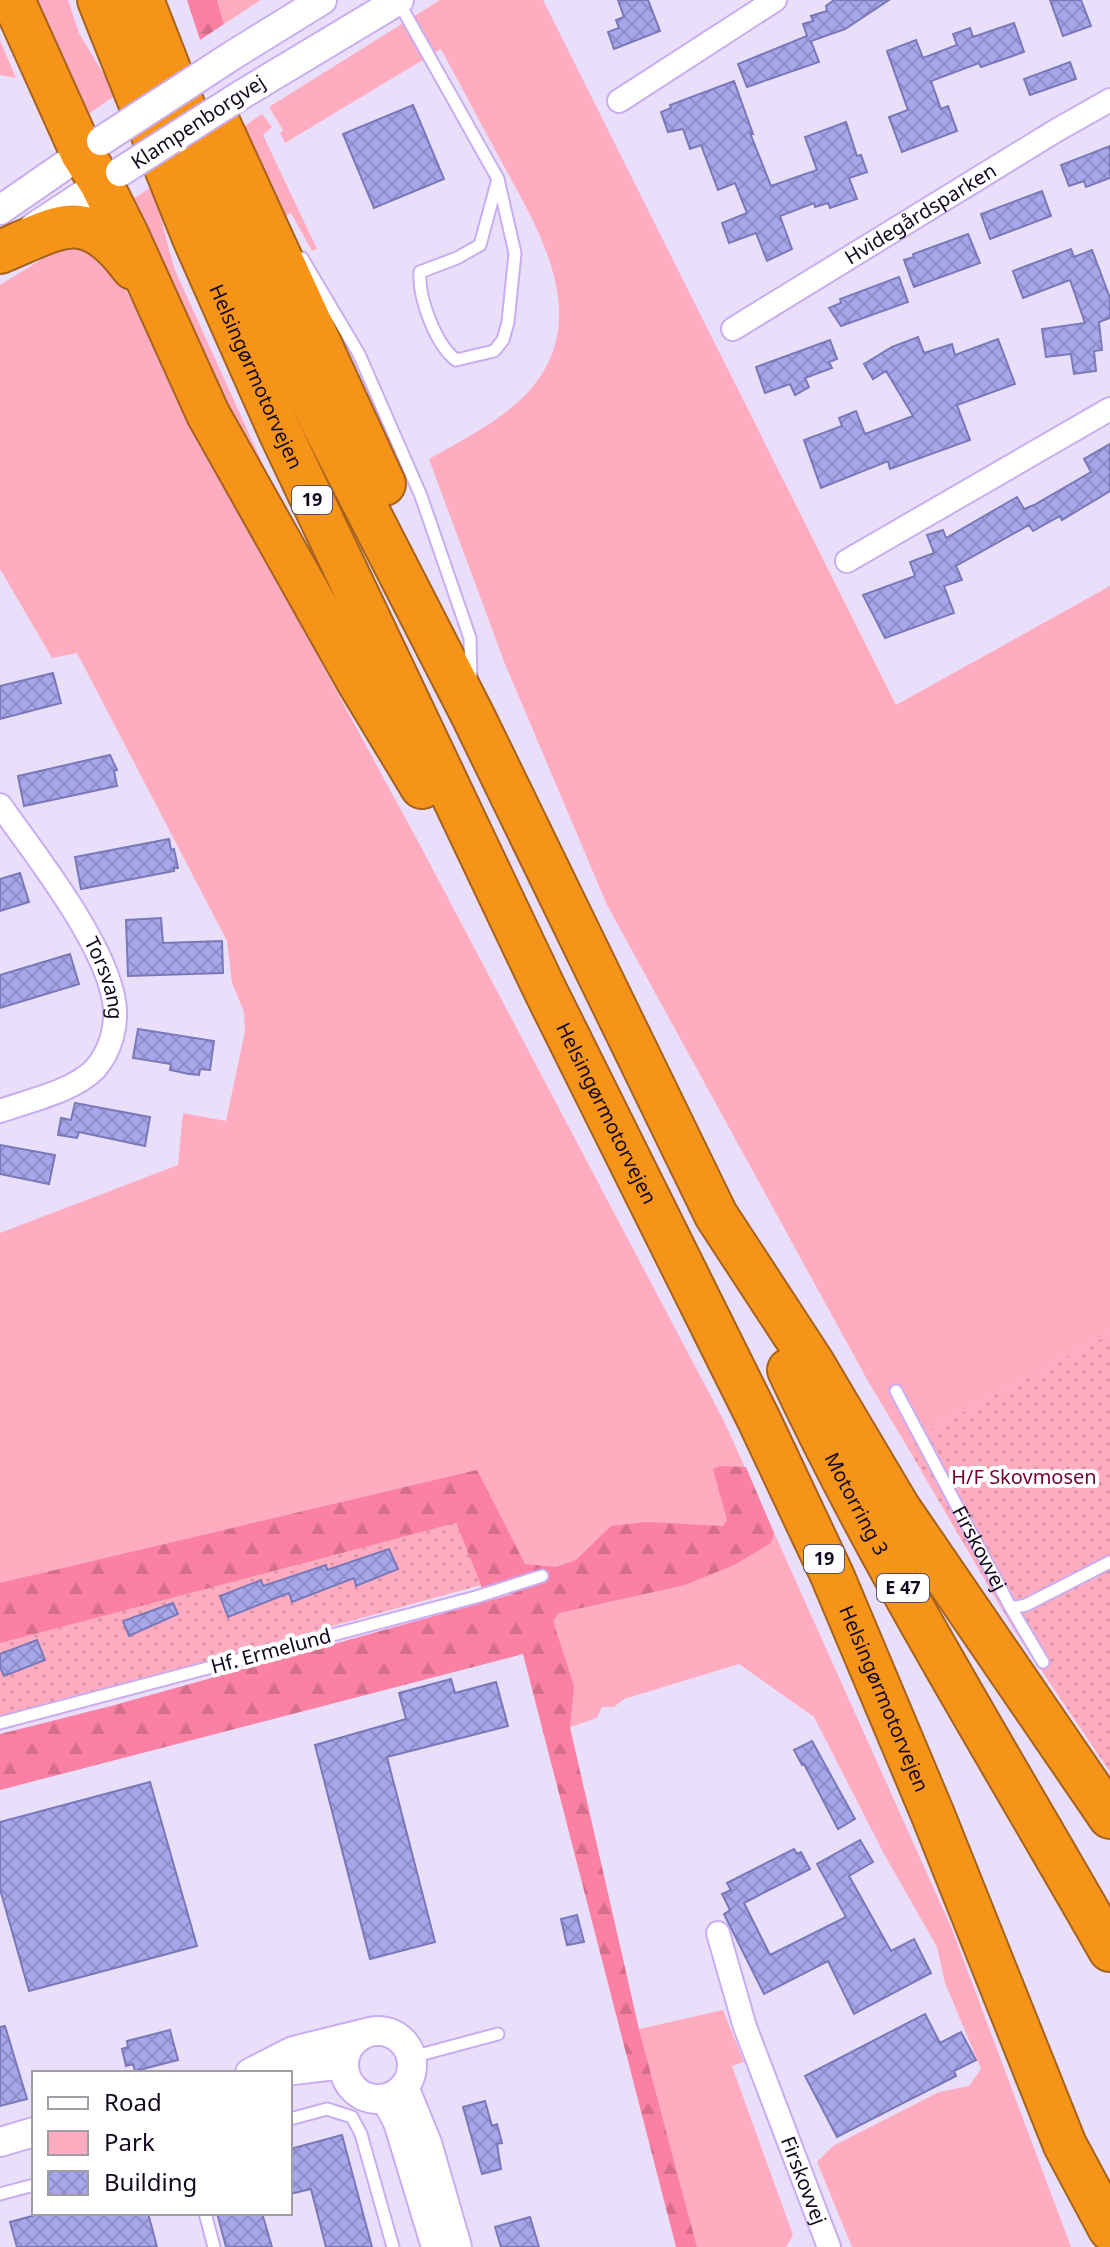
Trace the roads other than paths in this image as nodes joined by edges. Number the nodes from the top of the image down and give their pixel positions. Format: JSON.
{"nodes":[{"id":1,"x":13,"y":0,"type":"edge"},
{"id":2,"x":99,"y":0,"type":"edge"},
{"id":3,"x":142,"y":0,"type":"edge"},
{"id":4,"x":170,"y":0,"type":"edge"},
{"id":5,"x":322,"y":0,"type":"edge"},
{"id":6,"x":370,"y":0,"type":"edge"},
{"id":7,"x":398,"y":0,"type":"edge"},
{"id":8,"x":775,"y":0,"type":"edge"},
{"id":9,"x":321,"y":45,"type":"junction"},
{"id":10,"x":1110,"y":100,"type":"edge"},
{"id":11,"x":619,"y":101,"type":"dead end"},
{"id":12,"x":231,"y":152,"type":"junction"},
{"id":13,"x":104,"y":160,"type":"junction"},
{"id":14,"x":498,"y":179,"type":"junction"},
{"id":15,"x":3,"y":208,"type":"edge"},
{"id":16,"x":274,"y":214,"type":"dead end"},
{"id":17,"x":0,"y":251,"type":"edge"},
{"id":18,"x":298,"y":252,"type":"dead end"},
{"id":19,"x":153,"y":296,"type":"junction"},
{"id":20,"x":733,"y":329,"type":"dead end"},
{"id":21,"x":1110,"y":409,"type":"edge"},
{"id":22,"x":847,"y":561,"type":"dead end"},
{"id":23,"x":473,"y":716,"type":"junction"},
{"id":24,"x":0,"y":805,"type":"edge"},
{"id":25,"x":545,"y":990,"type":"junction"},
{"id":26,"x":0,"y":1111,"type":"edge"},
{"id":27,"x":716,"y":1215,"type":"junction"},
{"id":28,"x":896,"y":1391,"type":"dead end"},
{"id":29,"x":1110,"y":1562,"type":"edge"},
{"id":30,"x":542,"y":1576,"type":"dead end"},
{"id":31,"x":1011,"y":1608,"type":"junction"},
{"id":32,"x":1043,"y":1662,"type":"dead end"},
{"id":33,"x":0,"y":1723,"type":"edge"},
{"id":34,"x":1110,"y":1817,"type":"edge"},
{"id":35,"x":718,"y":1933,"type":"dead end"},
{"id":36,"x":1110,"y":1950,"type":"edge"},
{"id":37,"x":366,"y":2033,"type":"junction"},
{"id":38,"x":498,"y":2034,"type":"dead end"},
{"id":39,"x":412,"y":2057,"type":"junction"},
{"id":40,"x":344,"y":2064,"type":"junction"},
{"id":41,"x":254,"y":2071,"type":"edge"},
{"id":42,"x":284,"y":2071,"type":"edge"},
{"id":43,"x":394,"y":2093,"type":"junction"},
{"id":44,"x":292,"y":2118,"type":"edge"},
{"id":45,"x":32,"y":2133,"type":"edge"},
{"id":46,"x":0,"y":2142,"type":"edge"},
{"id":47,"x":1065,"y":2145,"type":"junction"},
{"id":48,"x":32,"y":2186,"type":"edge"},
{"id":49,"x":0,"y":2194,"type":"edge"},
{"id":50,"x":206,"y":2215,"type":"edge"},
{"id":51,"x":1110,"y":2229,"type":"edge"},
{"id":52,"x":214,"y":2247,"type":"edge"},
{"id":53,"x":393,"y":2247,"type":"edge"},
{"id":54,"x":436,"y":2247,"type":"edge"},
{"id":55,"x":457,"y":2247,"type":"edge"},
{"id":56,"x":829,"y":2247,"type":"edge"},
{"id":57,"x":1094,"y":2247,"type":"edge"},
{"id":58,"x":1103,"y":2247,"type":"edge"}],
"edges":[{"from":1,"to":13,"type":"highway"},
{"from":2,"to":25,"type":"highway","name":"Helsingørmotorvejen","number":"19"},
{"from":3,"to":23,"type":"highway","name":"Helsingørmotorvejen","number":"19"},
{"from":4,"to":12,"type":"highway"},
{"from":5,"to":13,"type":"street","name":"Klampenborgvej","bridge":true},
{"from":6,"to":9,"type":"street"},
{"from":7,"to":9,"type":"street","name":"Klampenborgvej"},
{"from":7,"to":14,"type":"lane"},
{"from":8,"to":11,"type":"street"},
{"from":9,"to":13,"type":"street","name":"Klampenborgvej","bridge":true},
{"from":10,"to":20,"type":"street","name":"Hvidegårdsparken"},
{"from":12,"to":16,"type":"lane"},
{"from":12,"to":23,"type":"highway"},
{"from":13,"to":15,"type":"street","name":"Klampenborgvej"},
{"from":13,"to":17,"type":"street","name":"Klampenborgvej"},
{"from":13,"to":19,"type":"highway"},
{"from":14,"to":14,"type":"lane"},
{"from":17,"to":19,"type":"highway"},
{"from":18,"to":23,"type":"lane"},
{"from":19,"to":25,"type":"highway"},
{"from":21,"to":22,"type":"street"},
{"from":23,"to":27,"type":"highway","name":"Helsingørmotorvejen","number":"19"},
{"from":24,"to":26,"type":"street","name":"Torsvang"},
{"from":25,"to":47,"type":"highway","name":"Helsingørmotorvejen","number":"19"},
{"from":27,"to":34,"type":"highway","name":"Helsingørmotorvejen","number":"19"},
{"from":27,"to":36,"type":"highway","name":"Motorring 3","number":"E 47"},
{"from":28,"to":31,"type":"lane","name":"Firskovvej"},
{"from":29,"to":31,"type":"lane","name":"Firskovvej"},
{"from":30,"to":33,"type":"lane","name":"Hf. Ermelund"},
{"from":31,"to":32,"type":"lane"},
{"from":35,"to":56,"type":"street","name":"Firskovvej"},
{"from":37,"to":39,"type":"street"},
{"from":37,"to":40,"type":"street"},
{"from":37,"to":41,"type":"street"},
{"from":38,"to":39,"type":"lane"},
{"from":39,"to":43,"type":"street"},
{"from":40,"to":42,"type":"street"},
{"from":40,"to":43,"type":"street"},
{"from":43,"to":54,"type":"street"},
{"from":43,"to":55,"type":"street"},
{"from":44,"to":53,"type":"lane"},
{"from":45,"to":46,"type":"street"},
{"from":47,"to":51,"type":"highway","name":"Helsingørmotorvejen","number":"19"},
{"from":47,"to":57,"type":"highway"},
{"from":47,"to":58,"type":"highway"},
{"from":48,"to":49,"type":"lane"},
{"from":50,"to":52,"type":"lane"}]}
